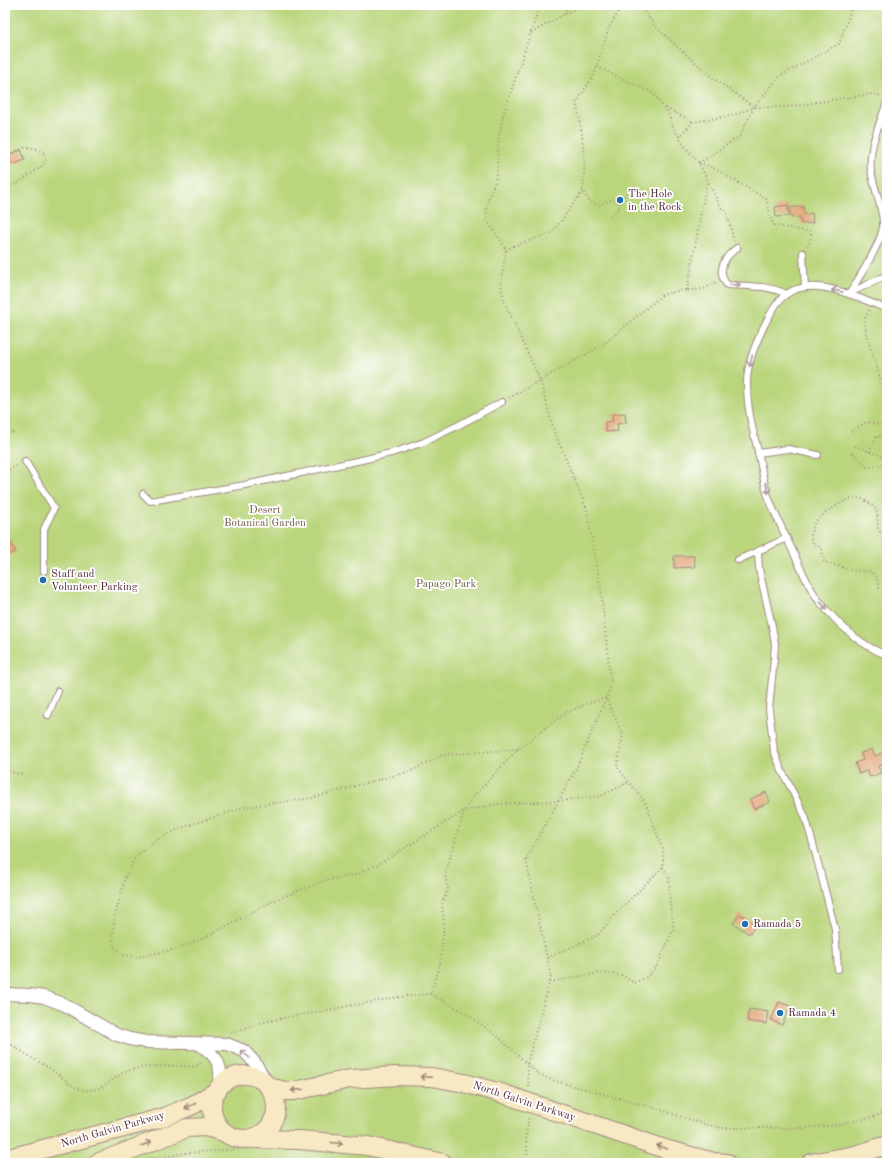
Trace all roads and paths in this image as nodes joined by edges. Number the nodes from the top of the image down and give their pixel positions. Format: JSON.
{"nodes":[{"id":1,"x":540,"y":5,"type":"edge"},
{"id":2,"x":567,"y":5,"type":"edge"},
{"id":3,"x":581,"y":5,"type":"edge"},
{"id":4,"x":622,"y":5,"type":"edge"},
{"id":5,"x":639,"y":5,"type":"edge"},
{"id":6,"x":853,"y":5,"type":"edge"},
{"id":7,"x":565,"y":14,"type":"junction"},
{"id":8,"x":530,"y":34,"type":"junction"},
{"id":9,"x":597,"y":67,"type":"junction"},
{"id":10,"x":887,"y":98,"type":"edge"},
{"id":11,"x":887,"y":102,"type":"edge"},
{"id":12,"x":664,"y":107,"type":"junction"},
{"id":13,"x":754,"y":107,"type":"junction"},
{"id":14,"x":693,"y":122,"type":"junction"},
{"id":15,"x":679,"y":137,"type":"junction"},
{"id":16,"x":5,"y":153,"type":"edge"},
{"id":17,"x":699,"y":163,"type":"junction"},
{"id":18,"x":707,"y":181,"type":"junction"},
{"id":19,"x":5,"y":187,"type":"edge"},
{"id":20,"x":641,"y":188,"type":"dead end"},
{"id":21,"x":582,"y":191,"type":"junction"},
{"id":22,"x":620,"y":200,"type":"junction"},
{"id":23,"x":610,"y":216,"type":"dead end"},
{"id":24,"x":737,"y":248,"type":"joint"},
{"id":25,"x":506,"y":250,"type":"junction"},
{"id":26,"x":803,"y":253,"type":"joint"},
{"id":27,"x":887,"y":275,"type":"edge"},
{"id":28,"x":722,"y":278,"type":"junction"},
{"id":29,"x":805,"y":287,"type":"junction"},
{"id":30,"x":687,"y":290,"type":"junction"},
{"id":31,"x":786,"y":294,"type":"junction"},
{"id":32,"x":850,"y":294,"type":"junction"},
{"id":33,"x":872,"y":303,"type":"junction"},
{"id":34,"x":887,"y":309,"type":"edge"},
{"id":35,"x":540,"y":380,"type":"junction"},
{"id":36,"x":502,"y":402,"type":"joint"},
{"id":37,"x":887,"y":409,"type":"edge"},
{"id":38,"x":887,"y":418,"type":"edge"},
{"id":39,"x":5,"y":429,"type":"edge"},
{"id":40,"x":851,"y":431,"type":"dead end"},
{"id":41,"x":887,"y":431,"type":"edge"},
{"id":42,"x":15,"y":434,"type":"dead end"},
{"id":43,"x":855,"y":446,"type":"dead end"},
{"id":44,"x":869,"y":452,"type":"junction"},
{"id":45,"x":758,"y":453,"type":"junction"},
{"id":46,"x":852,"y":453,"type":"dead end"},
{"id":47,"x":818,"y":455,"type":"dead end"},
{"id":48,"x":887,"y":458,"type":"edge"},
{"id":49,"x":25,"y":461,"type":"dead end"},
{"id":50,"x":19,"y":465,"type":"dead end"},
{"id":51,"x":887,"y":465,"type":"edge"},
{"id":52,"x":5,"y":471,"type":"edge"},
{"id":53,"x":143,"y":494,"type":"dead end"},
{"id":54,"x":54,"y":508,"type":"junction"},
{"id":55,"x":62,"y":509,"type":"dead end"},
{"id":56,"x":887,"y":532,"type":"edge"},
{"id":57,"x":787,"y":538,"type":"junction"},
{"id":58,"x":758,"y":551,"type":"junction"},
{"id":59,"x":738,"y":560,"type":"dead end"},
{"id":60,"x":44,"y":571,"type":"dead end"},
{"id":61,"x":887,"y":588,"type":"edge"},
{"id":62,"x":887,"y":655,"type":"edge"},
{"id":63,"x":58,"y":691,"type":"dead end"},
{"id":64,"x":606,"y":698,"type":"junction"},
{"id":65,"x":48,"y":716,"type":"dead end"},
{"id":66,"x":518,"y":749,"type":"junction"},
{"id":67,"x":5,"y":770,"type":"edge"},
{"id":68,"x":23,"y":775,"type":"dead end"},
{"id":69,"x":629,"y":782,"type":"junction"},
{"id":70,"x":558,"y":801,"type":"junction"},
{"id":71,"x":464,"y":811,"type":"junction"},
{"id":72,"x":663,"y":867,"type":"junction"},
{"id":73,"x":547,"y":958,"type":"junction"},
{"id":74,"x":838,"y":969,"type":"dead end"},
{"id":75,"x":550,"y":982,"type":"junction"},
{"id":76,"x":5,"y":994,"type":"edge"},
{"id":77,"x":430,"y":994,"type":"junction"},
{"id":78,"x":224,"y":1035,"type":"dead end"},
{"id":79,"x":5,"y":1040,"type":"edge"},
{"id":80,"x":199,"y":1044,"type":"junction"},
{"id":81,"x":203,"y":1060,"type":"dead end"},
{"id":82,"x":527,"y":1064,"type":"junction"},
{"id":83,"x":268,"y":1086,"type":"junction"},
{"id":84,"x":217,"y":1090,"type":"junction"},
{"id":85,"x":887,"y":1111,"type":"edge"},
{"id":86,"x":224,"y":1132,"type":"junction"},
{"id":87,"x":246,"y":1144,"type":"junction"},
{"id":88,"x":887,"y":1145,"type":"edge"},
{"id":89,"x":5,"y":1159,"type":"edge"},
{"id":90,"x":145,"y":1160,"type":"dead end"},
{"id":91,"x":97,"y":1163,"type":"edge"},
{"id":92,"x":443,"y":1163,"type":"edge"},
{"id":93,"x":727,"y":1163,"type":"edge"},
{"id":94,"x":812,"y":1163,"type":"edge"}],
"edges":[{"from":1,"to":8,"type":"path"},
{"from":2,"to":7,"type":"path"},
{"from":3,"to":7,"type":"path"},
{"from":4,"to":9,"type":"path"},
{"from":5,"to":13,"type":"path"},
{"from":6,"to":13,"type":"path"},
{"from":7,"to":8,"type":"path"},
{"from":8,"to":25,"type":"path"},
{"from":9,"to":12,"type":"path"},
{"from":9,"to":21,"type":"path"},
{"from":10,"to":13,"type":"path"},
{"from":11,"to":32,"type":"lane"},
{"from":12,"to":14,"type":"path"},
{"from":12,"to":15,"type":"path"},
{"from":13,"to":14,"type":"path"},
{"from":13,"to":17,"type":"path"},
{"from":14,"to":15,"type":"path"},
{"from":15,"to":17,"type":"path"},
{"from":16,"to":19,"type":"path"},
{"from":17,"to":18,"type":"path"},
{"from":17,"to":26,"type":"path"},
{"from":18,"to":24,"type":"path"},
{"from":18,"to":30,"type":"path"},
{"from":20,"to":22,"type":"path"},
{"from":21,"to":22,"type":"path"},
{"from":21,"to":25,"type":"path"},
{"from":22,"to":23,"type":"path"},
{"from":24,"to":28,"type":"lane"},
{"from":25,"to":35,"type":"path"},
{"from":26,"to":29,"type":"lane"},
{"from":27,"to":32,"type":"lane"},
{"from":28,"to":30,"type":"path"},
{"from":28,"to":31,"type":"lane","one_way":true},
{"from":29,"to":31,"type":"lane"},
{"from":32,"to":29,"type":"lane","one_way":true},
{"from":30,"to":35,"type":"path"},
{"from":31,"to":45,"type":"lane","one_way":true},
{"from":32,"to":33,"type":"lane"},
{"from":33,"to":34,"type":"lane"},
{"from":33,"to":37,"type":"path"},
{"from":35,"to":36,"type":"path"},
{"from":35,"to":64,"type":"path"},
{"from":36,"to":53,"type":"lane"},
{"from":38,"to":40,"type":"path"},
{"from":39,"to":42,"type":"path"},
{"from":41,"to":44,"type":"path"},
{"from":43,"to":44,"type":"path"},
{"from":44,"to":48,"type":"path"},
{"from":45,"to":47,"type":"lane"},
{"from":45,"to":57,"type":"lane","one_way":true},
{"from":46,"to":51,"type":"path"},
{"from":49,"to":54,"type":"lane"},
{"from":50,"to":52,"type":"path"},
{"from":54,"to":55,"type":"lane"},
{"from":54,"to":60,"type":"lane"},
{"from":56,"to":61,"type":"path"},
{"from":57,"to":58,"type":"lane"},
{"from":57,"to":62,"type":"lane","one_way":true},
{"from":58,"to":59,"type":"lane"},
{"from":58,"to":74,"type":"lane"},
{"from":63,"to":65,"type":"lane"},
{"from":64,"to":66,"type":"path"},
{"from":64,"to":69,"type":"path"},
{"from":64,"to":70,"type":"path"},
{"from":66,"to":71,"type":"path"},
{"from":66,"to":71,"type":"path"},
{"from":67,"to":68,"type":"path"},
{"from":69,"to":70,"type":"path"},
{"from":69,"to":72,"type":"path"},
{"from":70,"to":71,"type":"path"},
{"from":70,"to":73,"type":"path"},
{"from":71,"to":77,"type":"path"},
{"from":72,"to":73,"type":"path"},
{"from":72,"to":75,"type":"path"},
{"from":73,"to":75,"type":"path"},
{"from":75,"to":82,"type":"path"},
{"from":76,"to":80,"type":"street"},
{"from":77,"to":78,"type":"path"},
{"from":77,"to":82,"type":"path"},
{"from":79,"to":81,"type":"path"},
{"from":83,"to":80,"type":"street","one_way":true},
{"from":80,"to":84,"type":"street"},
{"from":82,"to":85,"type":"path"},
{"from":83,"to":84,"type":"main road"},
{"from":83,"to":87,"type":"main road"},
{"from":93,"to":83,"type":"main road","name":"North Galvin Parkway","one_way":true},
{"from":84,"to":86,"type":"main road"},
{"from":84,"to":89,"type":"main road","name":"North Galvin Parkway","one_way":true},
{"from":86,"to":87,"type":"main road"},
{"from":91,"to":86,"type":"main road","name":"North Galvin Parkway","one_way":true},
{"from":87,"to":90,"type":"path"},
{"from":87,"to":92,"type":"main road","one_way":true},
{"from":88,"to":94,"type":"main road"}]}
